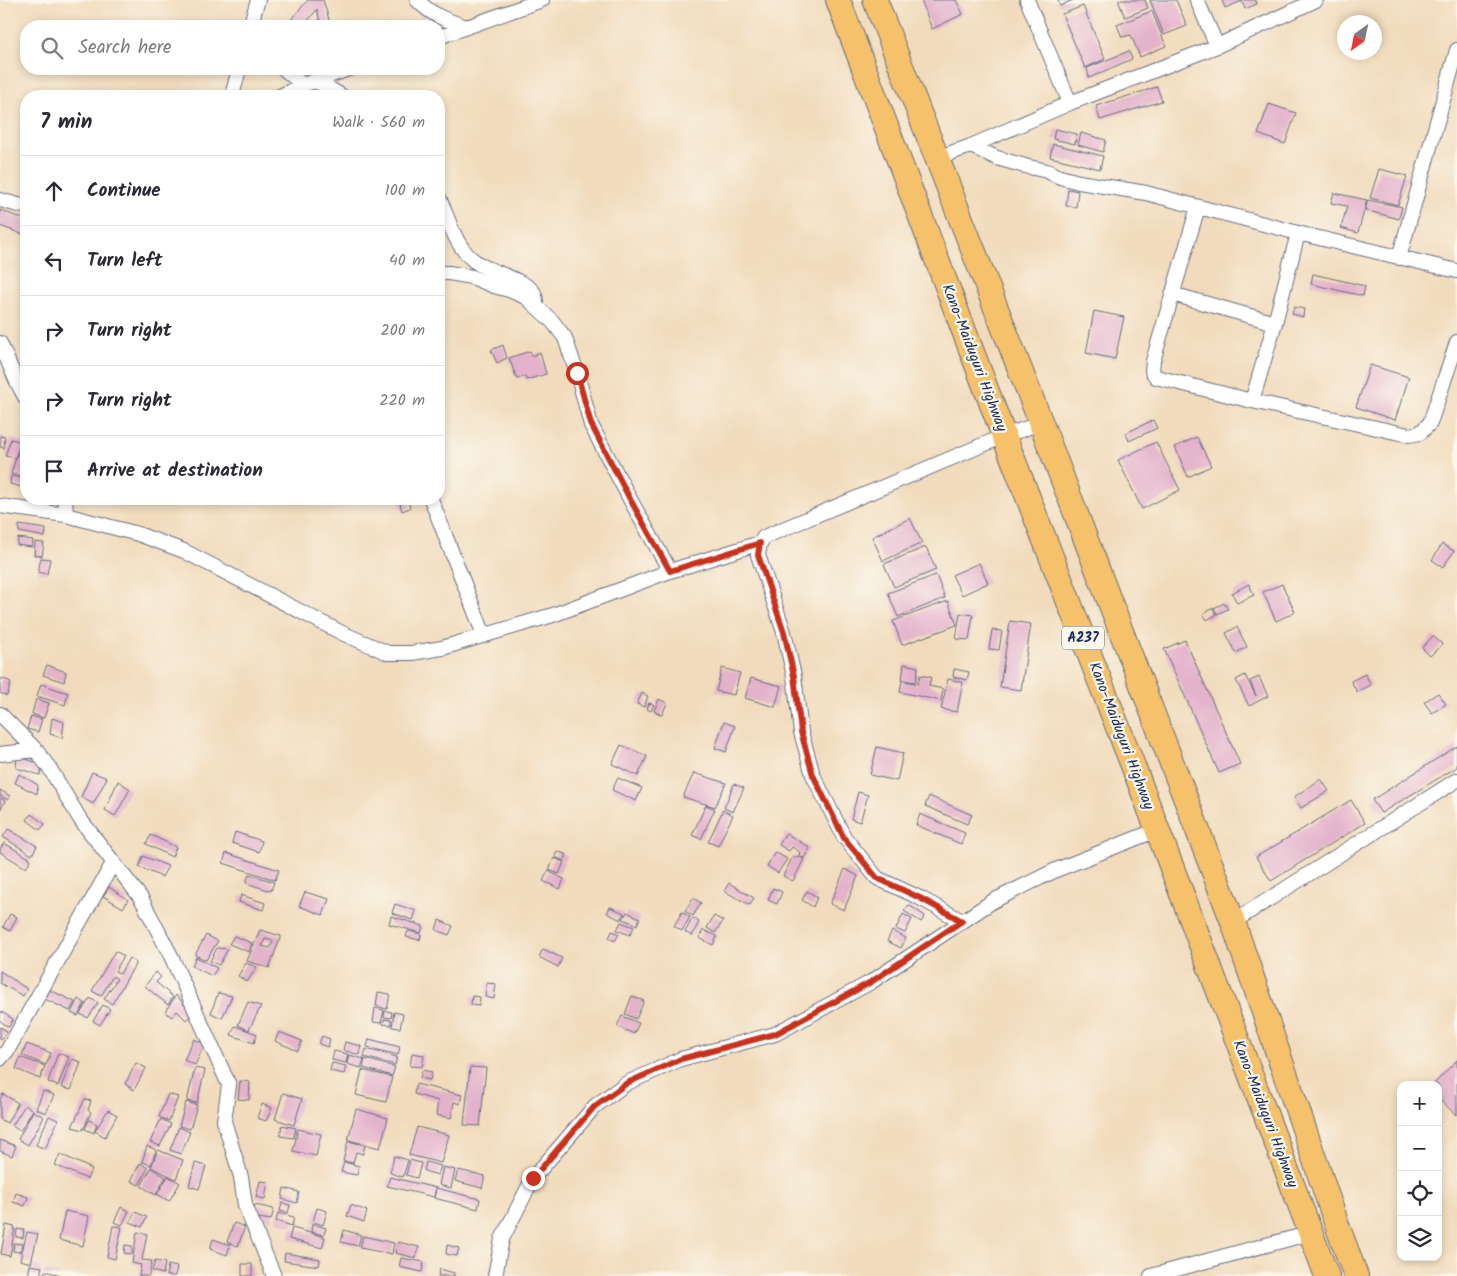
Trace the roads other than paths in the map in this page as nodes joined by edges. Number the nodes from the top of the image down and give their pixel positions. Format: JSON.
{"nodes":[{"id":1,"x":417,"y":0,"type":"edge"},
{"id":2,"x":542,"y":0,"type":"edge"},
{"id":3,"x":838,"y":0,"type":"edge"},
{"id":4,"x":875,"y":0,"type":"edge"},
{"id":5,"x":1027,"y":0,"type":"edge"},
{"id":6,"x":1197,"y":0,"type":"edge"},
{"id":7,"x":1316,"y":0,"type":"edge"},
{"id":8,"x":256,"y":4,"type":"edge"},
{"id":9,"x":252,"y":20,"type":"edge"},
{"id":10,"x":259,"y":20,"type":"edge"},
{"id":11,"x":467,"y":27,"type":"junction"},
{"id":12,"x":445,"y":35,"type":"edge"},
{"id":13,"x":1216,"y":46,"type":"junction"},
{"id":14,"x":1457,"y":50,"type":"edge"},
{"id":15,"x":237,"y":75,"type":"edge"},
{"id":16,"x":295,"y":75,"type":"edge"},
{"id":17,"x":332,"y":75,"type":"edge"},
{"id":18,"x":310,"y":83,"type":"junction"},
{"id":19,"x":234,"y":90,"type":"edge"},
{"id":20,"x":294,"y":90,"type":"edge"},
{"id":21,"x":327,"y":90,"type":"edge"},
{"id":22,"x":1070,"y":103,"type":"junction"},
{"id":23,"x":971,"y":146,"type":"junction"},
{"id":24,"x":936,"y":158,"type":"junction"},
{"id":25,"x":0,"y":200,"type":"edge"},
{"id":26,"x":20,"y":205,"type":"edge"},
{"id":27,"x":1198,"y":207,"type":"junction"},
{"id":28,"x":445,"y":212,"type":"edge"},
{"id":29,"x":1298,"y":233,"type":"junction"},
{"id":30,"x":1399,"y":258,"type":"junction"},
{"id":31,"x":1457,"y":272,"type":"edge"},
{"id":32,"x":445,"y":273,"type":"edge"},
{"id":33,"x":1172,"y":294,"type":"junction"},
{"id":34,"x":537,"y":306,"type":"junction"},
{"id":35,"x":1275,"y":323,"type":"junction"},
{"id":36,"x":1457,"y":342,"type":"edge"},
{"id":37,"x":0,"y":343,"type":"edge"},
{"id":38,"x":20,"y":388,"type":"edge"},
{"id":39,"x":1252,"y":401,"type":"junction"},
{"id":40,"x":1041,"y":423,"type":"junction"},
{"id":41,"x":1004,"y":436,"type":"junction"},
{"id":42,"x":65,"y":505,"type":"edge"},
{"id":43,"x":433,"y":505,"type":"edge"},
{"id":44,"x":0,"y":506,"type":"edge"},
{"id":45,"x":66,"y":515,"type":"junction"},
{"id":46,"x":760,"y":543,"type":"junction"},
{"id":47,"x":670,"y":571,"type":"junction"},
{"id":48,"x":484,"y":635,"type":"junction"},
{"id":49,"x":0,"y":714,"type":"edge"},
{"id":50,"x":36,"y":750,"type":"junction"},
{"id":51,"x":0,"y":754,"type":"edge"},
{"id":52,"x":1457,"y":780,"type":"edge"},
{"id":53,"x":1157,"y":830,"type":"junction"},
{"id":54,"x":113,"y":863,"type":"junction"},
{"id":55,"x":962,"y":921,"type":"junction"},
{"id":56,"x":1233,"y":922,"type":"junction"},
{"id":57,"x":0,"y":1059,"type":"edge"},
{"id":58,"x":1311,"y":1233,"type":"junction"},
{"id":59,"x":274,"y":1276,"type":"edge"},
{"id":60,"x":495,"y":1276,"type":"edge"},
{"id":61,"x":1151,"y":1276,"type":"edge"},
{"id":62,"x":1327,"y":1276,"type":"edge"},
{"id":63,"x":1356,"y":1276,"type":"edge"}],
"edges":[{"from":1,"to":11,"type":"street"},
{"from":2,"to":11,"type":"street"},
{"from":3,"to":41,"type":"highway","name":"Kano-Maiduguri Highway","number":"A237"},
{"from":4,"to":24,"type":"highway","name":"Kano-Maiduguri Highway","number":"A237"},
{"from":5,"to":22,"type":"street"},
{"from":6,"to":13,"type":"street"},
{"from":7,"to":13,"type":"street"},
{"from":8,"to":9,"type":"street"},
{"from":8,"to":10,"type":"street"},
{"from":11,"to":12,"type":"street"},
{"from":13,"to":22,"type":"street"},
{"from":14,"to":30,"type":"street"},
{"from":15,"to":19,"type":"street"},
{"from":16,"to":18,"type":"street"},
{"from":17,"to":18,"type":"street"},
{"from":18,"to":20,"type":"street"},
{"from":18,"to":21,"type":"street"},
{"from":22,"to":23,"type":"street"},
{"from":23,"to":24,"type":"street"},
{"from":23,"to":27,"type":"street"},
{"from":24,"to":40,"type":"highway","name":"Kano-Maiduguri Highway","number":"A237"},
{"from":25,"to":26,"type":"street"},
{"from":27,"to":29,"type":"street"},
{"from":27,"to":33,"type":"street"},
{"from":28,"to":34,"type":"street"},
{"from":29,"to":30,"type":"street"},
{"from":29,"to":35,"type":"street"},
{"from":30,"to":31,"type":"street"},
{"from":32,"to":34,"type":"street"},
{"from":33,"to":35,"type":"street"},
{"from":33,"to":39,"type":"street"},
{"from":34,"to":47,"type":"street"},
{"from":35,"to":39,"type":"street"},
{"from":36,"to":39,"type":"street"},
{"from":37,"to":38,"type":"street"},
{"from":40,"to":41,"type":"street"},
{"from":40,"to":56,"type":"highway","name":"Kano-Maiduguri Highway","number":"A237"},
{"from":41,"to":46,"type":"street"},
{"from":41,"to":53,"type":"highway","name":"Kano-Maiduguri Highway","number":"A237"},
{"from":42,"to":45,"type":"street"},
{"from":43,"to":48,"type":"street"},
{"from":44,"to":45,"type":"street"},
{"from":45,"to":48,"type":"street"},
{"from":46,"to":47,"type":"street"},
{"from":46,"to":55,"type":"street"},
{"from":47,"to":48,"type":"street"},
{"from":49,"to":50,"type":"street"},
{"from":50,"to":51,"type":"street"},
{"from":50,"to":54,"type":"street"},
{"from":52,"to":56,"type":"street"},
{"from":53,"to":55,"type":"street"},
{"from":53,"to":58,"type":"highway","name":"Kano-Maiduguri Highway","number":"A237"},
{"from":54,"to":57,"type":"street"},
{"from":54,"to":59,"type":"street"},
{"from":55,"to":60,"type":"street"},
{"from":56,"to":63,"type":"highway","name":"Kano-Maiduguri Highway","number":"A237"},
{"from":58,"to":61,"type":"street"},
{"from":58,"to":62,"type":"highway","name":"Kano-Maiduguri Highway","number":"A237"}]}
